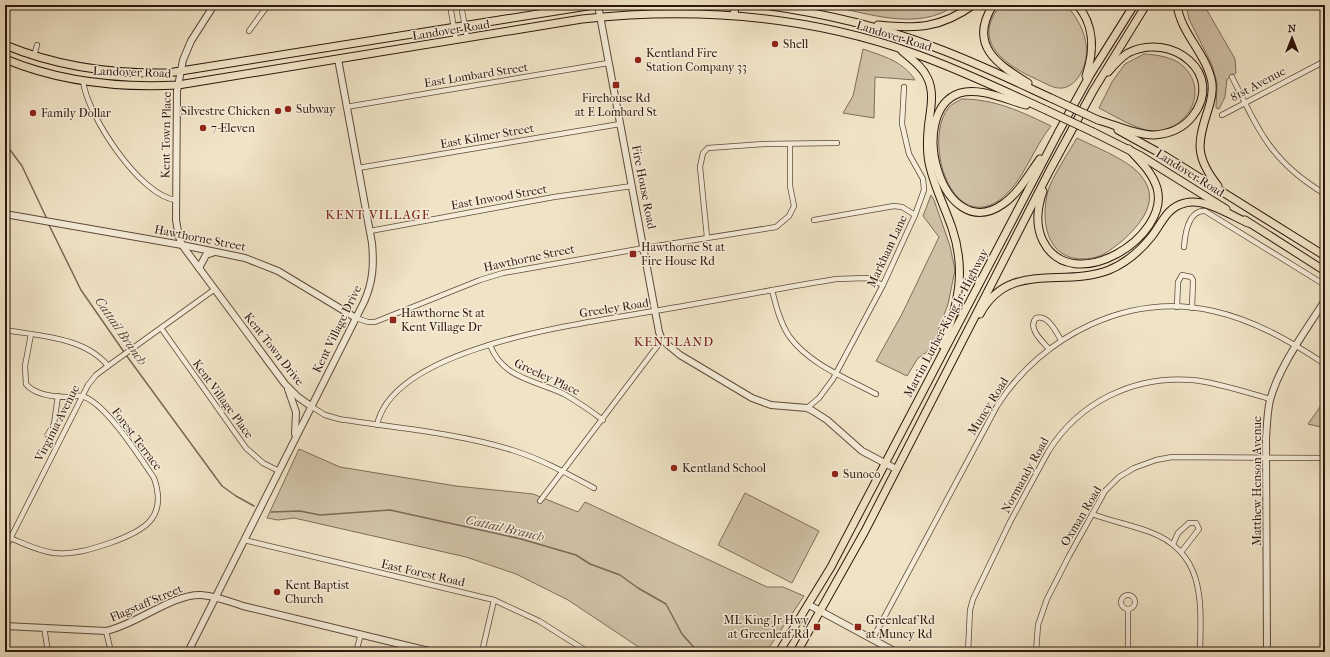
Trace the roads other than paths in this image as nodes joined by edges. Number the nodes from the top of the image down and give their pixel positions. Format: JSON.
{"nodes":[{"id":1,"x":214,"y":5,"type":"edge"},
{"id":2,"x":268,"y":5,"type":"edge"},
{"id":3,"x":450,"y":5,"type":"edge"},
{"id":4,"x":461,"y":5,"type":"edge"},
{"id":5,"x":594,"y":5,"type":"edge"},
{"id":6,"x":598,"y":5,"type":"edge"},
{"id":7,"x":735,"y":5,"type":"edge"},
{"id":8,"x":764,"y":5,"type":"edge"},
{"id":9,"x":973,"y":5,"type":"edge"},
{"id":10,"x":993,"y":5,"type":"edge"},
{"id":11,"x":1077,"y":5,"type":"edge"},
{"id":12,"x":1134,"y":5,"type":"edge"},
{"id":13,"x":1146,"y":5,"type":"edge"},
{"id":14,"x":1177,"y":5,"type":"edge"},
{"id":15,"x":734,"y":15,"type":"junction"},
{"id":16,"x":600,"y":17,"type":"junction"},
{"id":17,"x":856,"y":22,"type":"junction"},
{"id":18,"x":465,"y":25,"type":"junction"},
{"id":19,"x":453,"y":27,"type":"junction"},
{"id":20,"x":249,"y":31,"type":"dead end"},
{"id":21,"x":466,"y":38,"type":"junction"},
{"id":22,"x":456,"y":40,"type":"junction"},
{"id":23,"x":5,"y":45,"type":"edge"},
{"id":24,"x":37,"y":45,"type":"dead end"},
{"id":25,"x":899,"y":48,"type":"junction"},
{"id":26,"x":34,"y":56,"type":"junction"},
{"id":27,"x":5,"y":59,"type":"edge"},
{"id":28,"x":338,"y":59,"type":"junction"},
{"id":29,"x":1325,"y":61,"type":"edge"},
{"id":30,"x":608,"y":63,"type":"junction"},
{"id":31,"x":180,"y":72,"type":"junction"},
{"id":32,"x":1232,"y":77,"type":"dead end"},
{"id":33,"x":83,"y":81,"type":"junction"},
{"id":34,"x":178,"y":84,"type":"junction"},
{"id":35,"x":904,"y":87,"type":"dead end"},
{"id":36,"x":1081,"y":91,"type":"junction"},
{"id":37,"x":1093,"y":91,"type":"junction"},
{"id":38,"x":1053,"y":99,"type":"junction"},
{"id":39,"x":1245,"y":102,"type":"junction"},
{"id":40,"x":346,"y":107,"type":"junction"},
{"id":41,"x":1046,"y":110,"type":"junction"},
{"id":42,"x":1222,"y":115,"type":"dead end"},
{"id":43,"x":1098,"y":120,"type":"junction"},
{"id":44,"x":620,"y":124,"type":"junction"},
{"id":45,"x":1058,"y":133,"type":"junction"},
{"id":46,"x":837,"y":143,"type":"dead end"},
{"id":47,"x":790,"y":144,"type":"junction"},
{"id":48,"x":1128,"y":149,"type":"junction"},
{"id":49,"x":358,"y":168,"type":"junction"},
{"id":50,"x":1050,"y":170,"type":"junction"},
{"id":51,"x":632,"y":186,"type":"junction"},
{"id":52,"x":1222,"y":191,"type":"junction"},
{"id":53,"x":1325,"y":194,"type":"edge"},
{"id":54,"x":176,"y":200,"type":"junction"},
{"id":55,"x":5,"y":214,"type":"edge"},
{"id":56,"x":915,"y":214,"type":"junction"},
{"id":57,"x":814,"y":220,"type":"dead end"},
{"id":58,"x":1248,"y":222,"type":"junction"},
{"id":59,"x":370,"y":231,"type":"junction"},
{"id":60,"x":707,"y":237,"type":"junction"},
{"id":61,"x":182,"y":245,"type":"junction"},
{"id":62,"x":1184,"y":247,"type":"dead end"},
{"id":63,"x":644,"y":248,"type":"junction"},
{"id":64,"x":216,"y":251,"type":"junction"},
{"id":65,"x":1325,"y":256,"type":"edge"},
{"id":66,"x":200,"y":268,"type":"junction"},
{"id":67,"x":1325,"y":271,"type":"edge"},
{"id":68,"x":883,"y":285,"type":"junction"},
{"id":69,"x":1325,"y":285,"type":"edge"},
{"id":70,"x":215,"y":289,"type":"junction"},
{"id":71,"x":772,"y":290,"type":"junction"},
{"id":72,"x":1325,"y":300,"type":"edge"},
{"id":73,"x":1177,"y":307,"type":"junction"},
{"id":74,"x":1192,"y":308,"type":"junction"},
{"id":75,"x":656,"y":311,"type":"junction"},
{"id":76,"x":356,"y":318,"type":"junction"},
{"id":77,"x":161,"y":328,"type":"junction"},
{"id":78,"x":5,"y":330,"type":"edge"},
{"id":79,"x":31,"y":334,"type":"junction"},
{"id":80,"x":662,"y":340,"type":"junction"},
{"id":81,"x":1061,"y":340,"type":"junction"},
{"id":82,"x":490,"y":345,"type":"junction"},
{"id":83,"x":1297,"y":345,"type":"junction"},
{"id":84,"x":1049,"y":349,"type":"junction"},
{"id":85,"x":953,"y":358,"type":"junction"},
{"id":86,"x":1325,"y":364,"type":"edge"},
{"id":87,"x":108,"y":366,"type":"junction"},
{"id":88,"x":837,"y":373,"type":"junction"},
{"id":89,"x":933,"y":373,"type":"junction"},
{"id":90,"x":285,"y":384,"type":"junction"},
{"id":91,"x":876,"y":394,"type":"dead end"},
{"id":92,"x":58,"y":396,"type":"junction"},
{"id":93,"x":81,"y":396,"type":"junction"},
{"id":94,"x":1270,"y":399,"type":"junction"},
{"id":95,"x":312,"y":407,"type":"junction"},
{"id":96,"x":807,"y":408,"type":"junction"},
{"id":97,"x":603,"y":420,"type":"junction"},
{"id":98,"x":377,"y":425,"type":"junction"},
{"id":99,"x":47,"y":436,"type":"dead end"},
{"id":100,"x":293,"y":443,"type":"junction"},
{"id":101,"x":1267,"y":458,"type":"junction"},
{"id":102,"x":1325,"y":458,"type":"edge"},
{"id":103,"x":885,"y":463,"type":"junction"},
{"id":104,"x":896,"y":468,"type":"junction"},
{"id":105,"x":279,"y":471,"type":"junction"},
{"id":106,"x":563,"y":472,"type":"junction"},
{"id":107,"x":594,"y":488,"type":"dead end"},
{"id":108,"x":540,"y":501,"type":"dead end"},
{"id":109,"x":1092,"y":514,"type":"junction"},
{"id":110,"x":10,"y":538,"type":"junction"},
{"id":111,"x":244,"y":540,"type":"junction"},
{"id":112,"x":1173,"y":544,"type":"junction"},
{"id":113,"x":5,"y":550,"type":"edge"},
{"id":114,"x":1182,"y":552,"type":"junction"},
{"id":115,"x":215,"y":597,"type":"junction"},
{"id":116,"x":494,"y":600,"type":"junction"},
{"id":117,"x":809,"y":605,"type":"junction"},
{"id":118,"x":1128,"y":609,"type":"dead end"},
{"id":119,"x":820,"y":612,"type":"junction"},
{"id":120,"x":5,"y":626,"type":"edge"},
{"id":121,"x":44,"y":627,"type":"junction"},
{"id":122,"x":106,"y":631,"type":"junction"},
{"id":123,"x":361,"y":634,"type":"junction"},
{"id":124,"x":872,"y":640,"type":"junction"},
{"id":125,"x":48,"y":652,"type":"edge"},
{"id":126,"x":111,"y":652,"type":"edge"},
{"id":127,"x":188,"y":652,"type":"edge"},
{"id":128,"x":356,"y":652,"type":"edge"},
{"id":129,"x":433,"y":652,"type":"edge"},
{"id":130,"x":482,"y":652,"type":"edge"},
{"id":131,"x":588,"y":652,"type":"edge"},
{"id":132,"x":779,"y":652,"type":"edge"},
{"id":133,"x":797,"y":652,"type":"edge"},
{"id":134,"x":896,"y":652,"type":"edge"},
{"id":135,"x":968,"y":652,"type":"edge"},
{"id":136,"x":1036,"y":652,"type":"edge"},
{"id":137,"x":1128,"y":652,"type":"edge"},
{"id":138,"x":1200,"y":652,"type":"edge"},
{"id":139,"x":1267,"y":652,"type":"edge"}],
"edges":[{"from":1,"to":31,"type":"street","name":"Kent Town Place"},
{"from":2,"to":20,"type":"street"},
{"from":3,"to":19,"type":"street"},
{"from":4,"to":18,"type":"street"},
{"from":5,"to":18,"type":"main road","name":"Landover Road"},
{"from":6,"to":16,"type":"street","name":"Fire House Road"},
{"from":7,"to":15,"type":"main road"},
{"from":8,"to":17,"type":"main road","name":"Landover Road"},
{"from":9,"to":17,"type":"main road"},
{"from":10,"to":38,"type":"main road"},
{"from":11,"to":36,"type":"main road"},
{"from":12,"to":36,"type":"main road","name":"Martin Luther King Jr. Highway"},
{"from":13,"to":37,"type":"main road","name":"Martin Luther King Jr. Highway"},
{"from":14,"to":52,"type":"main road"},
{"from":15,"to":16,"type":"main road","name":"Landover Road"},
{"from":15,"to":25,"type":"main road","name":"Landover Road"},
{"from":16,"to":21,"type":"main road","name":"Landover Road"},
{"from":16,"to":30,"type":"street","name":"Fire House Road"},
{"from":17,"to":38,"type":"main road","name":"Landover Road"},
{"from":18,"to":19,"type":"main road","name":"Landover Road"},
{"from":18,"to":21,"type":"street"},
{"from":19,"to":22,"type":"street"},
{"from":19,"to":31,"type":"main road","name":"Landover Road"},
{"from":21,"to":22,"type":"main road","name":"Landover Road"},
{"from":22,"to":28,"type":"main road","name":"Landover Road"},
{"from":23,"to":26,"type":"main road","name":"Landover Road"},
{"from":24,"to":26,"type":"street"},
{"from":25,"to":41,"type":"main road","name":"Landover Road"},
{"from":25,"to":89,"type":"main road"},
{"from":26,"to":31,"type":"main road","name":"Landover Road"},
{"from":27,"to":33,"type":"main road","name":"Landover Road"},
{"from":28,"to":34,"type":"main road","name":"Landover Road"},
{"from":28,"to":40,"type":"street","name":"Kent Village Drive"},
{"from":29,"to":39,"type":"street","name":"81st Avenue"},
{"from":30,"to":40,"type":"street","name":"East Lombard Street"},
{"from":30,"to":44,"type":"street","name":"Fire House Road"},
{"from":31,"to":34,"type":"street","name":"Kent Town Place"},
{"from":32,"to":39,"type":"street"},
{"from":33,"to":34,"type":"main road","name":"Landover Road"},
{"from":33,"to":54,"type":"street"},
{"from":34,"to":54,"type":"street","name":"Kent Town Place"},
{"from":35,"to":56,"type":"street","name":"Markham Lane"},
{"from":36,"to":45,"type":"main road","name":"Martin Luther King Jr. Highway"},
{"from":37,"to":43,"type":"main road"},
{"from":37,"to":50,"type":"main road","name":"Martin Luther King Jr. Highway"},
{"from":38,"to":43,"type":"main road","name":"Landover Road","bridge":true},
{"from":39,"to":42,"type":"street","name":"81st Avenue"},
{"from":39,"to":53,"type":"street"},
{"from":40,"to":49,"type":"street","name":"Kent Village Drive"},
{"from":41,"to":45,"type":"main road"},
{"from":41,"to":48,"type":"main road","name":"Landover Road","bridge":true},
{"from":43,"to":52,"type":"main road","name":"Landover Road"},
{"from":44,"to":49,"type":"street","name":"East Kilmer Street"},
{"from":44,"to":51,"type":"street","name":"Fire House Road"},
{"from":45,"to":89,"type":"main road","name":"Martin Luther King Jr. Highway"},
{"from":46,"to":47,"type":"street"},
{"from":47,"to":60,"type":"street","name":"Hawthorne Street"},
{"from":47,"to":60,"type":"street"},
{"from":48,"to":50,"type":"main road"},
{"from":48,"to":58,"type":"main road","name":"Landover Road"},
{"from":49,"to":59,"type":"street","name":"Kent Village Drive"},
{"from":50,"to":85,"type":"main road","name":"Martin Luther King Jr. Highway"},
{"from":51,"to":59,"type":"street","name":"East Inwood Street"},
{"from":51,"to":63,"type":"street","name":"Fire House Road"},
{"from":52,"to":65,"type":"main road","name":"Landover Road"},
{"from":54,"to":61,"type":"street","name":"Kent Town Drive"},
{"from":55,"to":61,"type":"street","name":"Hawthorne Street"},
{"from":56,"to":57,"type":"street"},
{"from":56,"to":68,"type":"street","name":"Markham Lane"},
{"from":58,"to":67,"type":"main road","name":"Landover Road"},
{"from":58,"to":85,"type":"main road"},
{"from":59,"to":76,"type":"street","name":"Kent Village Drive"},
{"from":60,"to":63,"type":"street","name":"Hawthorne Street"},
{"from":61,"to":64,"type":"street","name":"Hawthorne Street"},
{"from":61,"to":66,"type":"street","name":"Kent Town Drive"},
{"from":62,"to":69,"type":"street","name":"Landover Road"},
{"from":63,"to":75,"type":"street","name":"Fire House Road"},
{"from":63,"to":76,"type":"street","name":"Hawthorne Street"},
{"from":64,"to":66,"type":"street"},
{"from":64,"to":76,"type":"street","name":"Hawthorne Street"},
{"from":66,"to":70,"type":"street","name":"Kent Town Drive"},
{"from":68,"to":71,"type":"street","name":"Greeley Road"},
{"from":68,"to":88,"type":"street","name":"Markham Lane"},
{"from":70,"to":77,"type":"street","name":"Virginia Avenue"},
{"from":70,"to":90,"type":"street","name":"Kent Town Drive"},
{"from":71,"to":75,"type":"street","name":"Greeley Road"},
{"from":71,"to":88,"type":"street"},
{"from":72,"to":83,"type":"street","name":"Matthew Henson Avenue"},
{"from":73,"to":74,"type":"street","name":"Muncy Road"},
{"from":73,"to":74,"type":"street"},
{"from":73,"to":81,"type":"street","name":"Muncy Road"},
{"from":74,"to":83,"type":"street","name":"Muncy Road"},
{"from":75,"to":80,"type":"street","name":"Fire House Road"},
{"from":75,"to":82,"type":"street","name":"Greeley Road"},
{"from":76,"to":95,"type":"street","name":"Kent Village Drive"},
{"from":77,"to":87,"type":"street","name":"Virginia Avenue"},
{"from":77,"to":105,"type":"street","name":"Kent Village Place"},
{"from":78,"to":79,"type":"street"},
{"from":79,"to":87,"type":"street"},
{"from":79,"to":92,"type":"street"},
{"from":80,"to":96,"type":"street"},
{"from":80,"to":97,"type":"street"},
{"from":81,"to":84,"type":"street","name":"Muncy Road"},
{"from":81,"to":84,"type":"street"},
{"from":82,"to":97,"type":"street","name":"Greeley Place"},
{"from":82,"to":98,"type":"street","name":"Greeley Road"},
{"from":83,"to":86,"type":"street","name":"Muncy Road"},
{"from":83,"to":94,"type":"street","name":"Matthew Henson Avenue"},
{"from":84,"to":124,"type":"street","name":"Muncy Road"},
{"from":85,"to":104,"type":"main road","name":"Martin Luther King Jr. Highway"},
{"from":87,"to":93,"type":"street","name":"Virginia Avenue"},
{"from":88,"to":91,"type":"street"},
{"from":88,"to":96,"type":"street","name":"Markham Lane"},
{"from":89,"to":103,"type":"main road","name":"Martin Luther King Jr. Highway"},
{"from":90,"to":95,"type":"street","name":"Kent Town Drive"},
{"from":90,"to":100,"type":"street"},
{"from":92,"to":93,"type":"street"},
{"from":92,"to":99,"type":"street"},
{"from":93,"to":110,"type":"street","name":"Virginia Avenue"},
{"from":93,"to":110,"type":"street","name":"Forest Terrace"},
{"from":94,"to":101,"type":"street","name":"Matthew Henson Avenue"},
{"from":94,"to":135,"type":"street","name":"Normandy Road"},
{"from":95,"to":98,"type":"street","name":"Kent Town Drive"},
{"from":95,"to":100,"type":"street","name":"Kent Village Drive"},
{"from":96,"to":103,"type":"street"},
{"from":97,"to":106,"type":"street"},
{"from":98,"to":106,"type":"street","name":"Kent Town Drive"},
{"from":100,"to":105,"type":"street","name":"Kent Village Drive"},
{"from":101,"to":102,"type":"street","name":"Oxman Road"},
{"from":101,"to":109,"type":"street","name":"Oxman Road"},
{"from":101,"to":139,"type":"street","name":"Matthew Henson Avenue"},
{"from":103,"to":104,"type":"street"},
{"from":103,"to":117,"type":"main road","name":"Martin Luther King Jr. Highway"},
{"from":104,"to":119,"type":"main road","name":"Martin Luther King Jr. Highway"},
{"from":105,"to":111,"type":"street","name":"Kent Village Drive"},
{"from":106,"to":107,"type":"street","name":"Kent Town Drive"},
{"from":106,"to":108,"type":"street"},
{"from":109,"to":112,"type":"street"},
{"from":109,"to":136,"type":"street","name":"Oxman Road"},
{"from":110,"to":113,"type":"street","name":"Virginia Avenue"},
{"from":111,"to":115,"type":"street","name":"Kent Village Drive"},
{"from":111,"to":116,"type":"street","name":"East Forest Road"},
{"from":112,"to":114,"type":"street"},
{"from":112,"to":114,"type":"street"},
{"from":114,"to":138,"type":"street"},
{"from":115,"to":122,"type":"street","name":"Flagstaff Street"},
{"from":115,"to":123,"type":"street","name":"Flagstaff Street"},
{"from":115,"to":127,"type":"street","name":"Kent Village Drive"},
{"from":116,"to":130,"type":"street"},
{"from":116,"to":131,"type":"street","name":"East Forest Road"},
{"from":117,"to":119,"type":"street"},
{"from":117,"to":132,"type":"main road","name":"Martin Luther King Jr. Highway"},
{"from":118,"to":137,"type":"street"},
{"from":119,"to":124,"type":"street"},
{"from":119,"to":133,"type":"main road","name":"Martin Luther King Jr. Highway"},
{"from":120,"to":121,"type":"street","name":"Flagstaff Street"},
{"from":121,"to":122,"type":"street","name":"Flagstaff Street"},
{"from":121,"to":125,"type":"street"},
{"from":122,"to":126,"type":"street"},
{"from":123,"to":128,"type":"street"},
{"from":123,"to":129,"type":"street","name":"Flagstaff Street"},
{"from":124,"to":134,"type":"street"}]}
